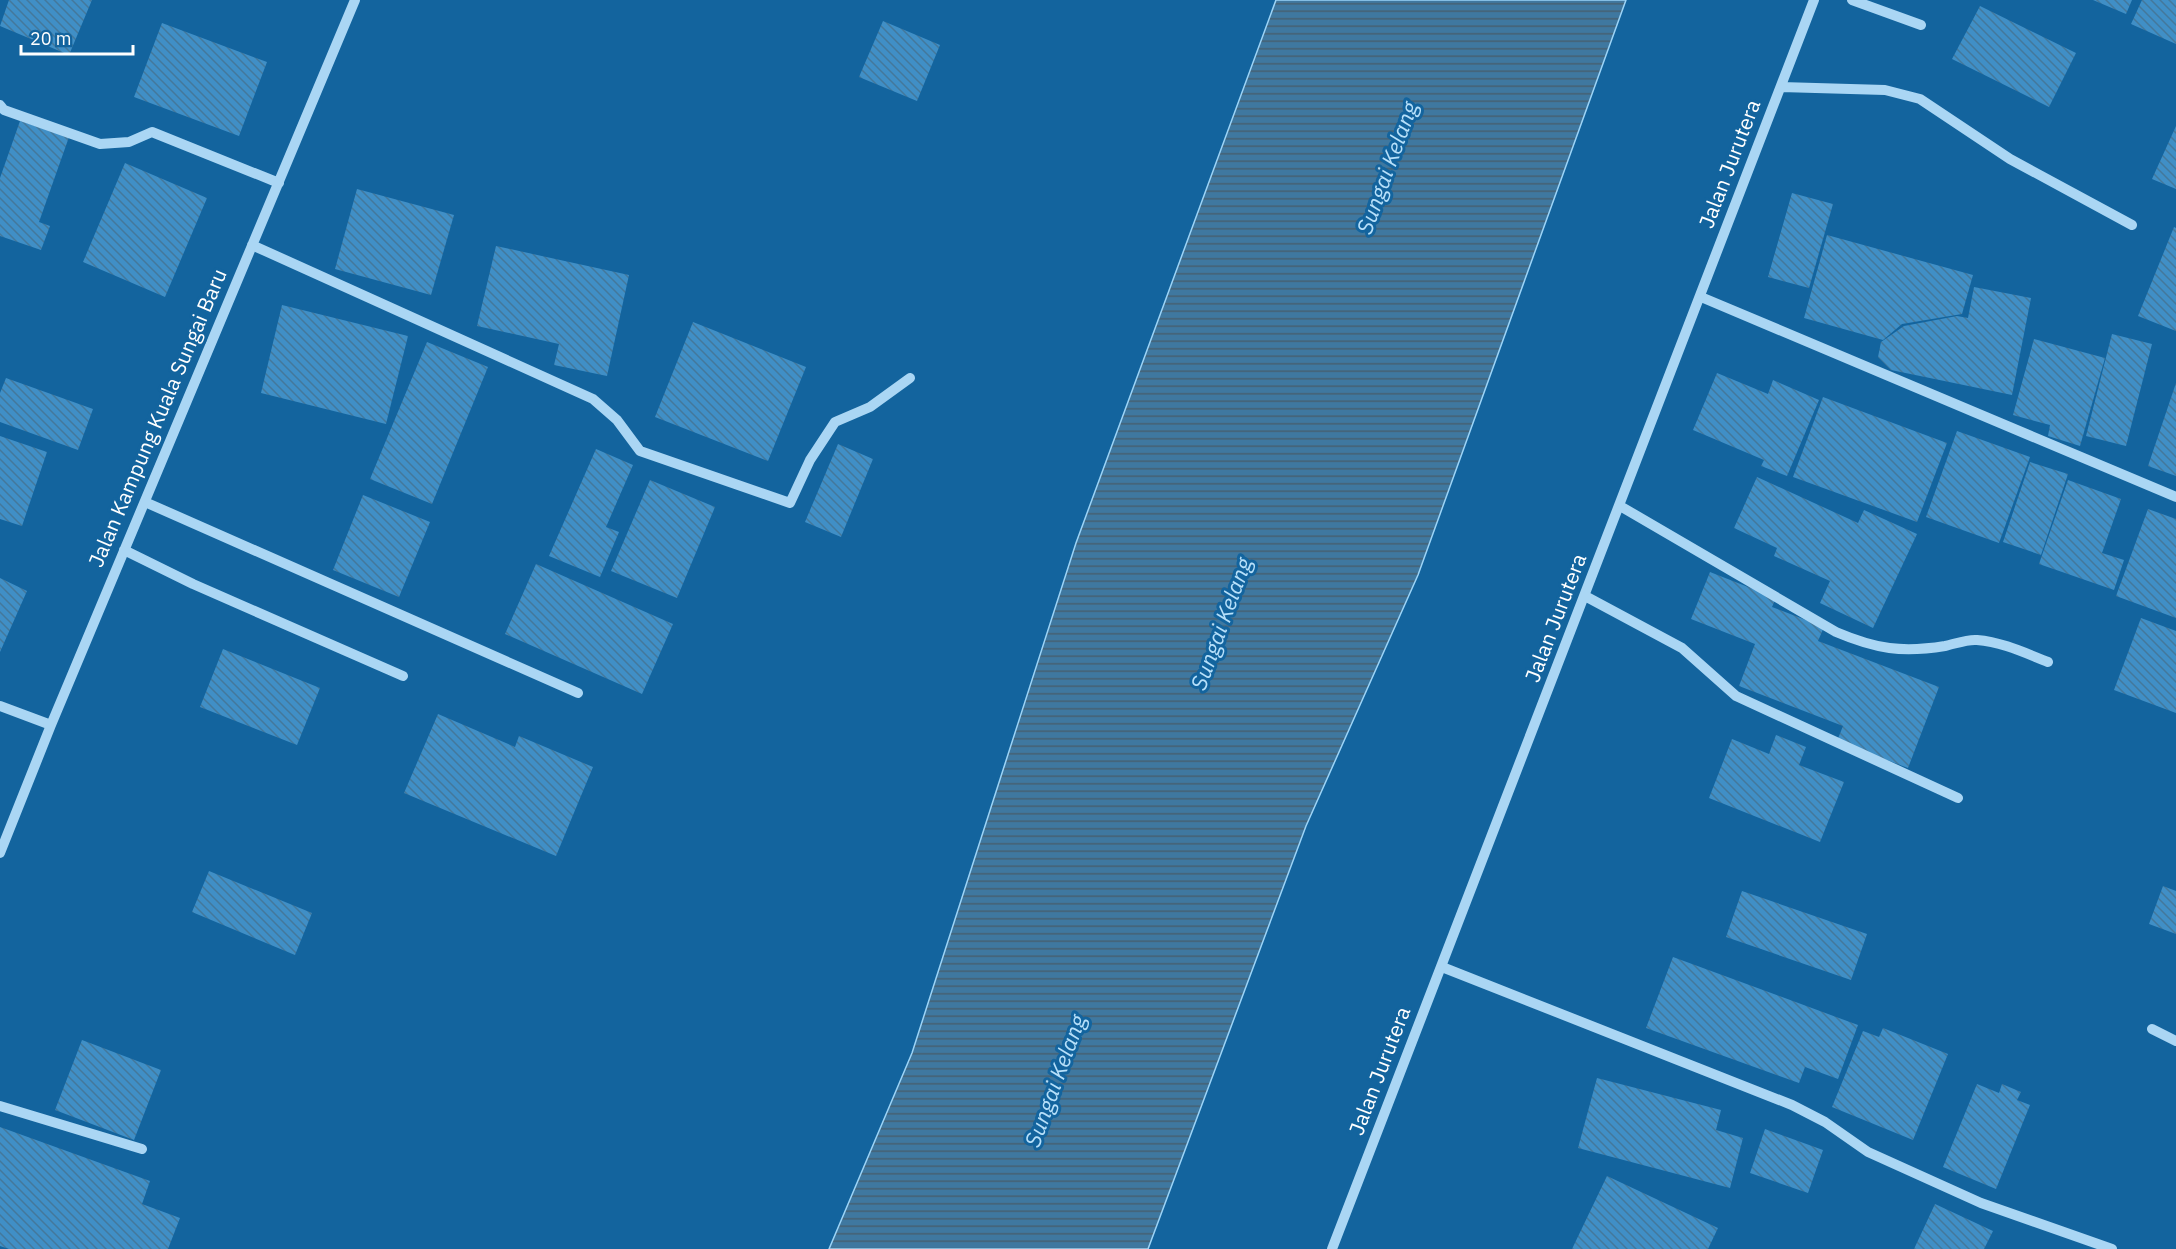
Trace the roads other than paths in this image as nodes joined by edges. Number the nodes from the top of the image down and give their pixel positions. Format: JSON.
{"nodes":[{"id":1,"x":355,"y":0,"type":"edge"},
{"id":2,"x":1814,"y":0,"type":"edge"},
{"id":3,"x":1852,"y":0,"type":"edge"},
{"id":4,"x":1921,"y":25,"type":"dead end"},
{"id":5,"x":1781,"y":87,"type":"junction"},
{"id":6,"x":0,"y":105,"type":"edge"},
{"id":7,"x":279,"y":183,"type":"junction"},
{"id":8,"x":2132,"y":225,"type":"dead end"},
{"id":9,"x":252,"y":245,"type":"junction"},
{"id":10,"x":1701,"y":297,"type":"junction"},
{"id":11,"x":910,"y":378,"type":"dead end"},
{"id":12,"x":2176,"y":497,"type":"edge"},
{"id":13,"x":145,"y":502,"type":"junction"},
{"id":14,"x":1620,"y":506,"type":"junction"},
{"id":15,"x":124,"y":550,"type":"junction"},
{"id":16,"x":1585,"y":596,"type":"junction"},
{"id":17,"x":2048,"y":662,"type":"dead end"},
{"id":18,"x":403,"y":676,"type":"dead end"},
{"id":19,"x":578,"y":693,"type":"dead end"},
{"id":20,"x":0,"y":706,"type":"edge"},
{"id":21,"x":51,"y":725,"type":"junction"},
{"id":22,"x":1958,"y":798,"type":"dead end"},
{"id":23,"x":0,"y":853,"type":"edge"},
{"id":24,"x":1442,"y":967,"type":"junction"},
{"id":25,"x":2152,"y":1029,"type":"dead end"},
{"id":26,"x":2176,"y":1041,"type":"edge"},
{"id":27,"x":0,"y":1106,"type":"edge"},
{"id":28,"x":142,"y":1149,"type":"dead end"},
{"id":29,"x":1332,"y":1249,"type":"edge"},
{"id":30,"x":2112,"y":1249,"type":"edge"}],
"edges":[{"from":1,"to":7,"type":"street","name":"Jalan Kampung Kuala Sungai Baru"},
{"from":2,"to":5,"type":"street","name":"Jalan Jurutera"},
{"from":3,"to":4,"type":"street"},
{"from":5,"to":8,"type":"street"},
{"from":5,"to":10,"type":"street","name":"Jalan Jurutera"},
{"from":6,"to":7,"type":"street"},
{"from":7,"to":9,"type":"street","name":"Jalan Kampung Kuala Sungai Baru"},
{"from":9,"to":11,"type":"street"},
{"from":9,"to":13,"type":"street","name":"Jalan Kampung Kuala Sungai Baru"},
{"from":10,"to":12,"type":"street"},
{"from":10,"to":14,"type":"street","name":"Jalan Jurutera"},
{"from":13,"to":15,"type":"street","name":"Jalan Kampung Kuala Sungai Baru"},
{"from":13,"to":19,"type":"street"},
{"from":14,"to":16,"type":"street","name":"Jalan Jurutera"},
{"from":14,"to":17,"type":"street"},
{"from":15,"to":18,"type":"street"},
{"from":15,"to":21,"type":"street","name":"Jalan Kampung Kuala Sungai Baru"},
{"from":16,"to":22,"type":"street"},
{"from":16,"to":24,"type":"street","name":"Jalan Jurutera"},
{"from":20,"to":21,"type":"street"},
{"from":21,"to":23,"type":"street","name":"Jalan Kampung Kuala Sungai Baru"},
{"from":24,"to":29,"type":"street","name":"Jalan Jurutera"},
{"from":24,"to":30,"type":"street"},
{"from":25,"to":26,"type":"street"},
{"from":27,"to":28,"type":"street"}]}
